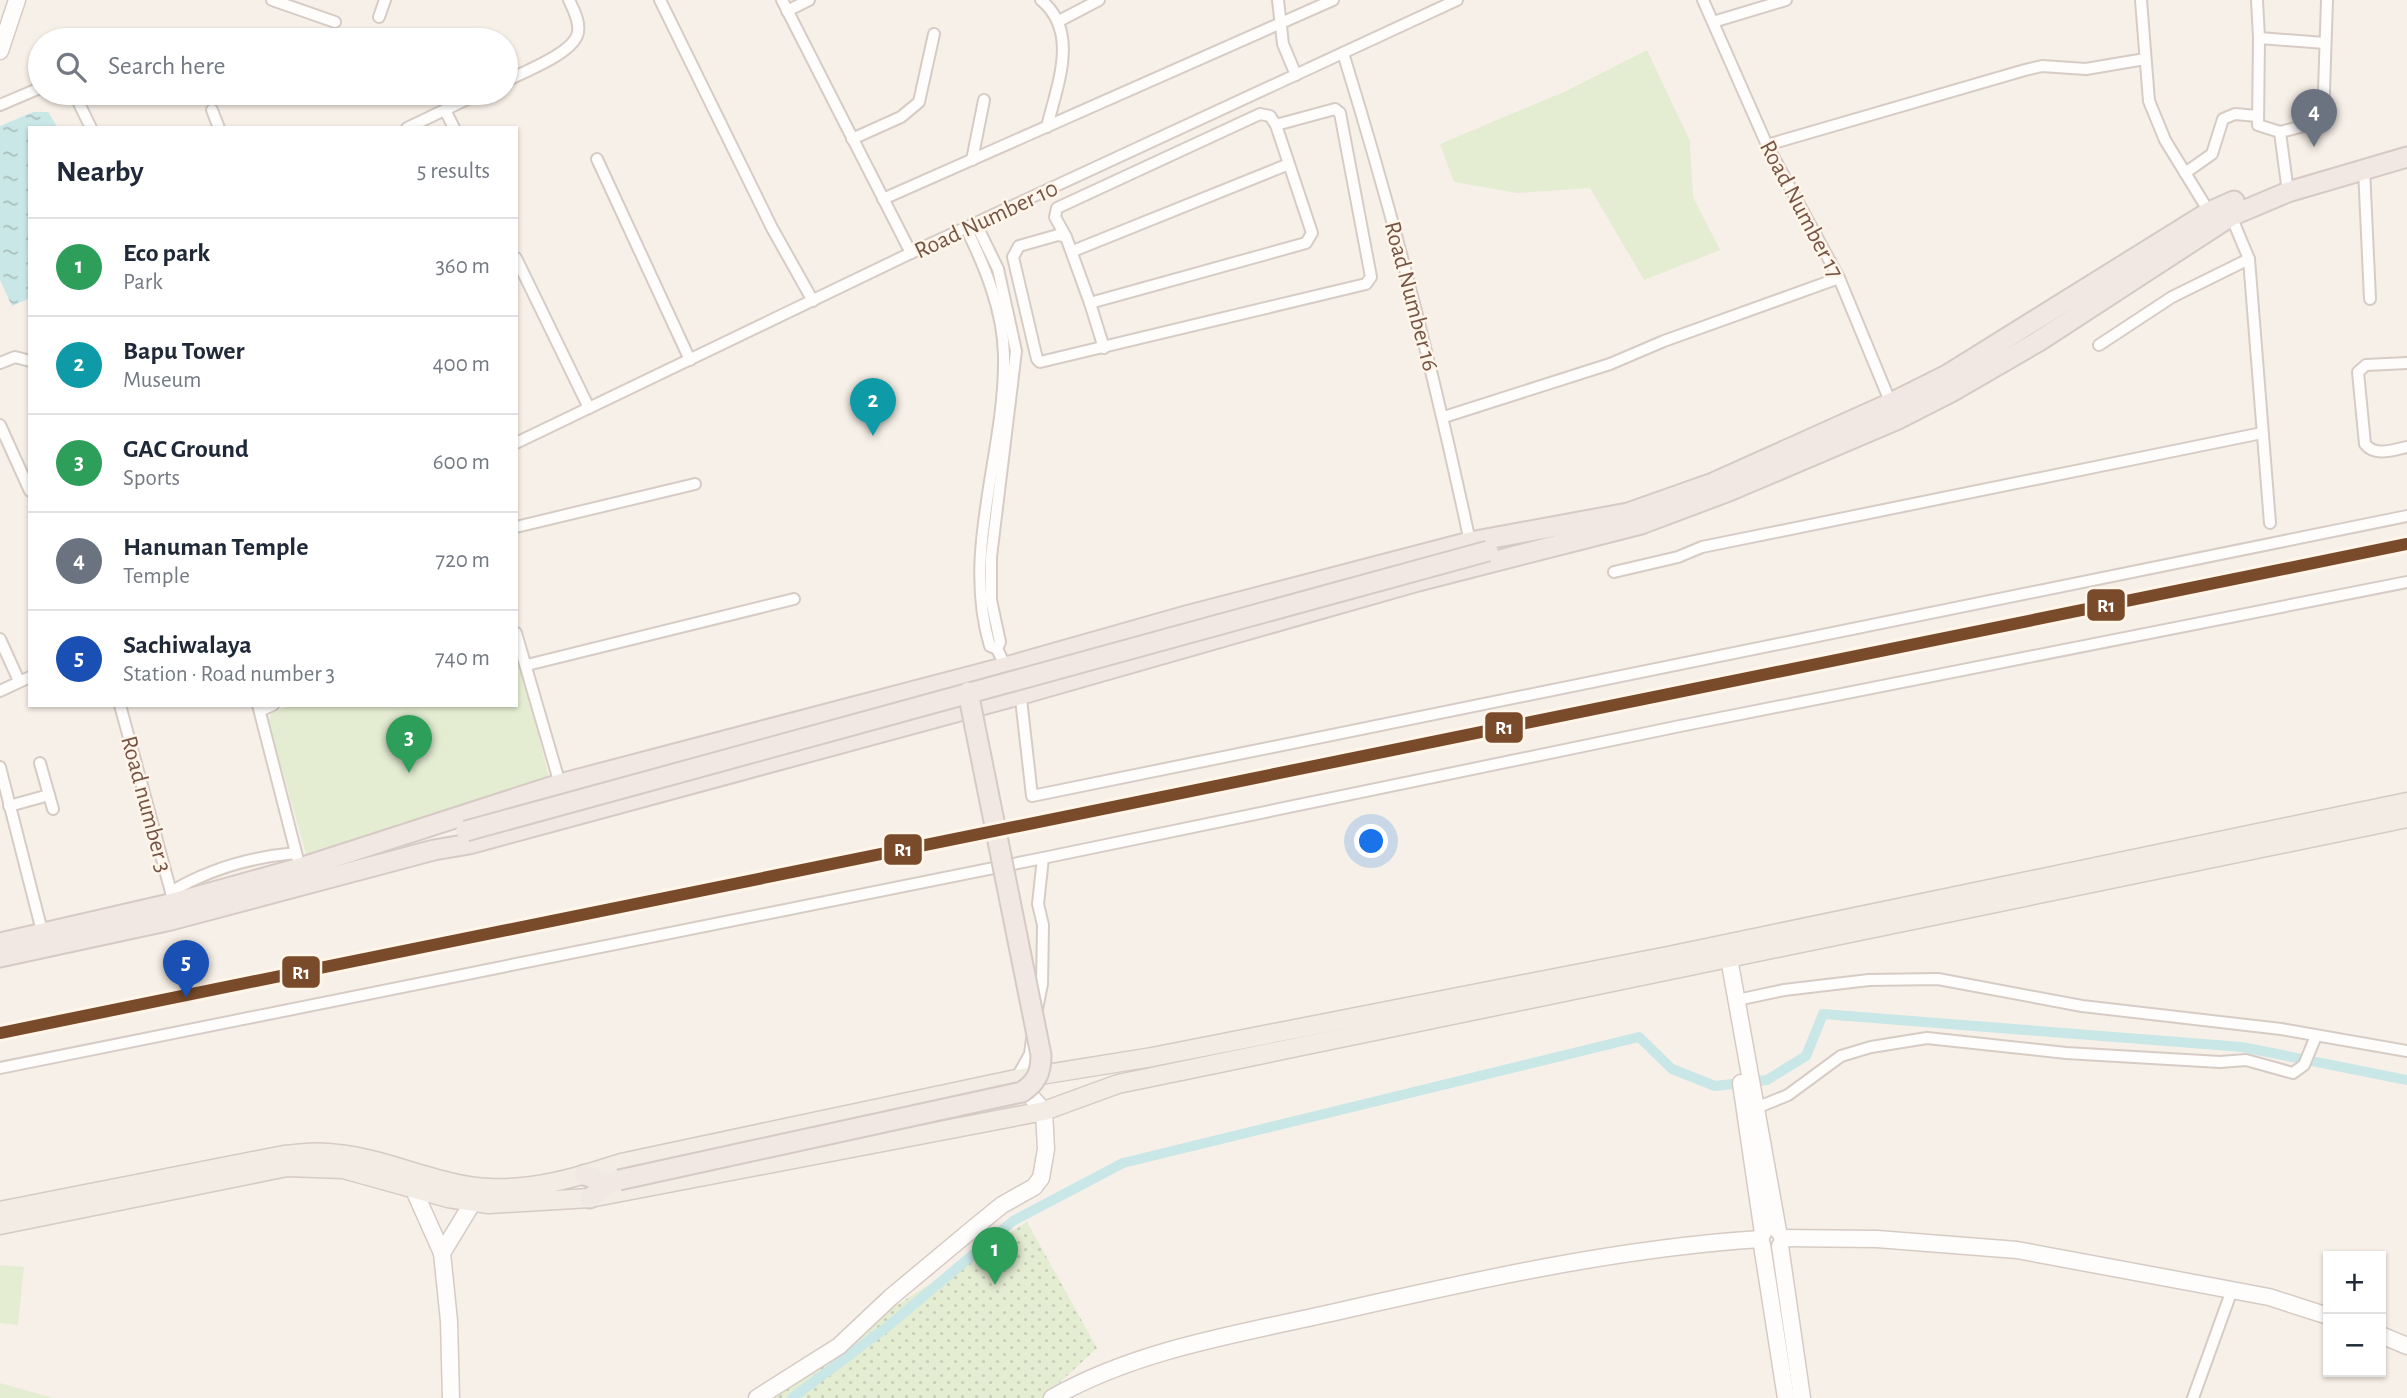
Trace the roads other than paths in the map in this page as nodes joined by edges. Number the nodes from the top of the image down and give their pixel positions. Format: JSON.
{"nodes":[{"id":1,"x":272,"y":0,"type":"edge"},
{"id":2,"x":385,"y":0,"type":"edge"},
{"id":3,"x":569,"y":0,"type":"edge"},
{"id":4,"x":660,"y":0,"type":"edge"},
{"id":5,"x":782,"y":0,"type":"edge"},
{"id":6,"x":809,"y":0,"type":"edge"},
{"id":7,"x":1041,"y":0,"type":"edge"},
{"id":8,"x":1099,"y":0,"type":"edge"},
{"id":9,"x":1278,"y":0,"type":"edge"},
{"id":10,"x":1333,"y":0,"type":"edge"},
{"id":11,"x":1457,"y":0,"type":"edge"},
{"id":12,"x":1703,"y":0,"type":"edge"},
{"id":13,"x":1786,"y":0,"type":"edge"},
{"id":14,"x":2141,"y":0,"type":"edge"},
{"id":15,"x":2257,"y":0,"type":"edge"},
{"id":16,"x":2327,"y":0,"type":"edge"},
{"id":17,"x":10,"y":9,"type":"edge"},
{"id":18,"x":787,"y":11,"type":"junction"},
{"id":19,"x":379,"y":17,"type":"dead end"},
{"id":20,"x":1059,"y":21,"type":"junction"},
{"id":21,"x":335,"y":22,"type":"dead end"},
{"id":22,"x":1713,"y":22,"type":"junction"},
{"id":23,"x":1279,"y":24,"type":"junction"},
{"id":24,"x":934,"y":34,"type":"dead end"},
{"id":25,"x":2259,"y":38,"type":"junction"},
{"id":26,"x":2325,"y":43,"type":"junction"},
{"id":27,"x":0,"y":51,"type":"edge"},
{"id":28,"x":1343,"y":53,"type":"junction"},
{"id":29,"x":2145,"y":59,"type":"junction"},
{"id":30,"x":518,"y":75,"type":"edge"},
{"id":31,"x":1296,"y":75,"type":"junction"},
{"id":32,"x":28,"y":93,"type":"edge"},
{"id":33,"x":985,"y":100,"type":"dead end"},
{"id":34,"x":0,"y":105,"type":"edge"},
{"id":35,"x":80,"y":105,"type":"edge"},
{"id":36,"x":455,"y":105,"type":"edge"},
{"id":37,"x":212,"y":110,"type":"dead end"},
{"id":38,"x":445,"y":110,"type":"junction"},
{"id":39,"x":2257,"y":117,"type":"junction"},
{"id":40,"x":1276,"y":125,"type":"junction"},
{"id":41,"x":90,"y":126,"type":"edge"},
{"id":42,"x":218,"y":126,"type":"edge"},
{"id":43,"x":411,"y":126,"type":"edge"},
{"id":44,"x":453,"y":126,"type":"edge"},
{"id":45,"x":1047,"y":127,"type":"junction"},
{"id":46,"x":2280,"y":132,"type":"junction"},
{"id":47,"x":852,"y":139,"type":"junction"},
{"id":48,"x":2407,"y":144,"type":"edge"},
{"id":49,"x":1767,"y":145,"type":"junction"},
{"id":50,"x":2407,"y":157,"type":"edge"},
{"id":51,"x":597,"y":159,"type":"dead end"},
{"id":52,"x":972,"y":160,"type":"junction"},
{"id":53,"x":1289,"y":164,"type":"junction"},
{"id":54,"x":2364,"y":169,"type":"junction"},
{"id":55,"x":2185,"y":173,"type":"junction"},
{"id":56,"x":2286,"y":186,"type":"junction"},
{"id":57,"x":883,"y":199,"type":"junction"},
{"id":58,"x":2219,"y":217,"type":"junction"},
{"id":59,"x":971,"y":226,"type":"junction"},
{"id":60,"x":1066,"y":237,"type":"junction"},
{"id":61,"x":1073,"y":251,"type":"junction"},
{"id":62,"x":911,"y":253,"type":"junction"},
{"id":63,"x":1013,"y":257,"type":"junction"},
{"id":64,"x":2249,"y":259,"type":"junction"},
{"id":65,"x":518,"y":262,"type":"edge"},
{"id":66,"x":991,"y":267,"type":"junction"},
{"id":67,"x":1839,"y":278,"type":"junction"},
{"id":68,"x":2370,"y":299,"type":"dead end"},
{"id":69,"x":813,"y":301,"type":"junction"},
{"id":70,"x":1090,"y":303,"type":"junction"},
{"id":71,"x":2099,"y":345,"type":"dead end"},
{"id":72,"x":1104,"y":348,"type":"junction"},
{"id":73,"x":28,"y":360,"type":"edge"},
{"id":74,"x":690,"y":360,"type":"junction"},
{"id":75,"x":0,"y":363,"type":"edge"},
{"id":76,"x":2407,"y":363,"type":"edge"},
{"id":77,"x":589,"y":408,"type":"junction"},
{"id":78,"x":1894,"y":411,"type":"junction"},
{"id":79,"x":1444,"y":417,"type":"junction"},
{"id":80,"x":0,"y":425,"type":"edge"},
{"id":81,"x":2262,"y":433,"type":"junction"},
{"id":82,"x":518,"y":442,"type":"edge"},
{"id":83,"x":2407,"y":447,"type":"edge"},
{"id":84,"x":695,"y":484,"type":"dead end"},
{"id":85,"x":28,"y":487,"type":"edge"},
{"id":86,"x":2407,"y":516,"type":"edge"},
{"id":87,"x":2270,"y":523,"type":"dead end"},
{"id":88,"x":518,"y":527,"type":"edge"},
{"id":89,"x":1470,"y":542,"type":"junction"},
{"id":90,"x":1503,"y":548,"type":"junction"},
{"id":91,"x":1614,"y":572,"type":"dead end"},
{"id":92,"x":2407,"y":582,"type":"edge"},
{"id":93,"x":794,"y":599,"type":"dead end"},
{"id":94,"x":0,"y":639,"type":"edge"},
{"id":95,"x":518,"y":640,"type":"edge"},
{"id":96,"x":527,"y":665,"type":"junction"},
{"id":97,"x":1006,"y":667,"type":"junction"},
{"id":98,"x":25,"y":679,"type":"edge"},
{"id":99,"x":0,"y":691,"type":"edge"},
{"id":100,"x":918,"y":691,"type":"junction"},
{"id":101,"x":968,"y":692,"type":"junction"},
{"id":102,"x":1023,"y":694,"type":"junction"},
{"id":103,"x":121,"y":707,"type":"edge"},
{"id":104,"x":259,"y":708,"type":"edge"},
{"id":105,"x":925,"y":721,"type":"junction"},
{"id":106,"x":40,"y":763,"type":"dead end"},
{"id":107,"x":0,"y":767,"type":"edge"},
{"id":108,"x":560,"y":784,"type":"junction"},
{"id":109,"x":49,"y":795,"type":"junction"},
{"id":110,"x":2407,"y":803,"type":"edge"},
{"id":111,"x":9,"y":806,"type":"junction"},
{"id":112,"x":53,"y":808,"type":"dead end"},
{"id":113,"x":2407,"y":818,"type":"edge"},
{"id":114,"x":427,"y":828,"type":"junction"},
{"id":115,"x":461,"y":832,"type":"junction"},
{"id":116,"x":434,"y":850,"type":"junction"},
{"id":117,"x":1043,"y":858,"type":"junction"},
{"id":118,"x":298,"y":861,"type":"junction"},
{"id":119,"x":173,"y":897,"type":"junction"},
{"id":120,"x":43,"y":935,"type":"junction"},
{"id":121,"x":0,"y":943,"type":"edge"},
{"id":122,"x":1723,"y":953,"type":"junction"},
{"id":123,"x":0,"y":957,"type":"edge"},
{"id":124,"x":1737,"y":1000,"type":"junction"},
{"id":125,"x":2316,"y":1036,"type":"junction"},
{"id":126,"x":2407,"y":1051,"type":"edge"},
{"id":127,"x":0,"y":1068,"type":"edge"},
{"id":128,"x":1744,"y":1071,"type":"junction"},
{"id":129,"x":1016,"y":1079,"type":"junction"},
{"id":130,"x":1751,"y":1104,"type":"junction"},
{"id":131,"x":1044,"y":1111,"type":"junction"},
{"id":132,"x":584,"y":1175,"type":"junction"},
{"id":133,"x":614,"y":1181,"type":"junction"},
{"id":134,"x":413,"y":1188,"type":"junction"},
{"id":135,"x":590,"y":1198,"type":"junction"},
{"id":136,"x":473,"y":1202,"type":"junction"},
{"id":137,"x":0,"y":1211,"type":"edge"},
{"id":138,"x":0,"y":1225,"type":"edge"},
{"id":139,"x":1771,"y":1238,"type":"junction"},
{"id":140,"x":442,"y":1253,"type":"junction"},
{"id":141,"x":2232,"y":1290,"type":"junction"},
{"id":142,"x":2323,"y":1315,"type":"edge"},
{"id":143,"x":2386,"y":1337,"type":"edge"},
{"id":144,"x":2407,"y":1346,"type":"edge"},
{"id":145,"x":451,"y":1398,"type":"edge"},
{"id":146,"x":757,"y":1398,"type":"edge"},
{"id":147,"x":1052,"y":1398,"type":"edge"},
{"id":148,"x":1786,"y":1398,"type":"edge"},
{"id":149,"x":1802,"y":1398,"type":"edge"},
{"id":150,"x":2193,"y":1398,"type":"edge"}],
"edges":[{"from":1,"to":21,"type":"street"},
{"from":2,"to":19,"type":"street"},
{"from":3,"to":30,"type":"street"},
{"from":4,"to":69,"type":"street"},
{"from":5,"to":18,"type":"street"},
{"from":6,"to":18,"type":"street"},
{"from":7,"to":20,"type":"street"},
{"from":8,"to":20,"type":"street"},
{"from":9,"to":23,"type":"street"},
{"from":10,"to":23,"type":"street"},
{"from":11,"to":28,"type":"street","name":"Road Number 10"},
{"from":12,"to":22,"type":"street","name":"Road Number 17"},
{"from":13,"to":22,"type":"street"},
{"from":14,"to":29,"type":"street"},
{"from":15,"to":25,"type":"street"},
{"from":16,"to":26,"type":"street"},
{"from":17,"to":27,"type":"street"},
{"from":18,"to":47,"type":"street"},
{"from":20,"to":45,"type":"street"},
{"from":22,"to":49,"type":"street","name":"Road Number 17"},
{"from":23,"to":31,"type":"street"},
{"from":23,"to":45,"type":"street"},
{"from":24,"to":47,"type":"street"},
{"from":25,"to":26,"type":"street"},
{"from":25,"to":39,"type":"street"},
{"from":26,"to":46,"type":"street"},
{"from":28,"to":31,"type":"street","name":"Road Number 10"},
{"from":28,"to":79,"type":"street","name":"Road Number 16"},
{"from":29,"to":49,"type":"street"},
{"from":29,"to":55,"type":"street"},
{"from":31,"to":59,"type":"street","name":"Road Number 10"},
{"from":32,"to":34,"type":"street"},
{"from":33,"to":52,"type":"street"},
{"from":35,"to":41,"type":"street"},
{"from":36,"to":38,"type":"street"},
{"from":37,"to":42,"type":"street"},
{"from":38,"to":43,"type":"street"},
{"from":38,"to":44,"type":"street"},
{"from":39,"to":46,"type":"street"},
{"from":39,"to":55,"type":"street"},
{"from":40,"to":53,"type":"street"},
{"from":40,"to":60,"type":"street"},
{"from":40,"to":72,"type":"street"},
{"from":45,"to":52,"type":"street"},
{"from":46,"to":56,"type":"street"},
{"from":47,"to":57,"type":"street"},
{"from":48,"to":56,"type":"highway"},
{"from":49,"to":67,"type":"street","name":"Road Number 17"},
{"from":50,"to":54,"type":"highway"},
{"from":51,"to":74,"type":"street"},
{"from":52,"to":57,"type":"street"},
{"from":53,"to":61,"type":"street"},
{"from":53,"to":70,"type":"street"},
{"from":54,"to":56,"type":"highway"},
{"from":54,"to":68,"type":"street"},
{"from":55,"to":58,"type":"street"},
{"from":56,"to":58,"type":"highway"},
{"from":57,"to":62,"type":"street"},
{"from":58,"to":64,"type":"street"},
{"from":58,"to":78,"type":"highway"},
{"from":59,"to":62,"type":"street","name":"Road Number 10"},
{"from":59,"to":66,"type":"street"},
{"from":60,"to":61,"type":"street"},
{"from":60,"to":63,"type":"street"},
{"from":61,"to":70,"type":"street"},
{"from":62,"to":69,"type":"street","name":"Road Number 10"},
{"from":63,"to":66,"type":"street"},
{"from":63,"to":72,"type":"street"},
{"from":64,"to":71,"type":"street"},
{"from":64,"to":81,"type":"street"},
{"from":65,"to":77,"type":"street"},
{"from":66,"to":97,"type":"street"},
{"from":67,"to":78,"type":"street","name":"Road Number 17"},
{"from":67,"to":79,"type":"street"},
{"from":69,"to":74,"type":"street","name":"Road Number 10"},
{"from":70,"to":72,"type":"street"},
{"from":73,"to":75,"type":"street"},
{"from":74,"to":77,"type":"street","name":"Road Number 10"},
{"from":76,"to":83,"type":"street"},
{"from":77,"to":82,"type":"street","name":"Road Number 10"},
{"from":78,"to":90,"type":"highway"},
{"from":79,"to":89,"type":"street","name":"Road Number 16"},
{"from":80,"to":85,"type":"street"},
{"from":81,"to":87,"type":"street"},
{"from":81,"to":91,"type":"street"},
{"from":84,"to":88,"type":"street"},
{"from":86,"to":102,"type":"street"},
{"from":89,"to":90,"type":"highway"},
{"from":89,"to":97,"type":"highway"},
{"from":90,"to":101,"type":"highway","bridge":true},
{"from":90,"to":102,"type":"highway"},
{"from":92,"to":117,"type":"street"},
{"from":93,"to":96,"type":"street"},
{"from":94,"to":98,"type":"street"},
{"from":95,"to":96,"type":"street"},
{"from":96,"to":108,"type":"street"},
{"from":97,"to":100,"type":"highway"},
{"from":97,"to":102,"type":"street"},
{"from":98,"to":99,"type":"street"},
{"from":100,"to":105,"type":"highway"},
{"from":100,"to":108,"type":"highway"},
{"from":101,"to":115,"type":"highway","bridge":true},
{"from":101,"to":133,"type":"highway","bridge":true},
{"from":102,"to":105,"type":"highway"},
{"from":103,"to":119,"type":"street","name":"Road number 3"},
{"from":104,"to":118,"type":"street"},
{"from":105,"to":116,"type":"highway"},
{"from":106,"to":109,"type":"street"},
{"from":107,"to":111,"type":"street"},
{"from":108,"to":114,"type":"highway"},
{"from":109,"to":111,"type":"street"},
{"from":109,"to":112,"type":"street"},
{"from":110,"to":122,"type":"main road"},
{"from":111,"to":120,"type":"street"},
{"from":113,"to":122,"type":"main road"},
{"from":114,"to":115,"type":"highway"},
{"from":114,"to":118,"type":"highway"},
{"from":115,"to":116,"type":"highway"},
{"from":116,"to":123,"type":"highway"},
{"from":117,"to":127,"type":"street"},
{"from":117,"to":129,"type":"street"},
{"from":118,"to":119,"type":"highway"},
{"from":119,"to":120,"type":"highway"},
{"from":120,"to":121,"type":"highway"},
{"from":122,"to":124,"type":"street"},
{"from":122,"to":128,"type":"street"},
{"from":122,"to":129,"type":"main road"},
{"from":122,"to":131,"type":"main road"},
{"from":124,"to":125,"type":"street"},
{"from":124,"to":128,"type":"street"},
{"from":125,"to":126,"type":"street"},
{"from":125,"to":130,"type":"street"},
{"from":128,"to":130,"type":"street"},
{"from":129,"to":131,"type":"street"},
{"from":129,"to":132,"type":"main road"},
{"from":130,"to":139,"type":"street"},
{"from":131,"to":135,"type":"main road"},
{"from":131,"to":146,"type":"street"},
{"from":132,"to":133,"type":"highway"},
{"from":132,"to":137,"type":"main road"},
{"from":133,"to":135,"type":"highway"},
{"from":134,"to":136,"type":"main road"},
{"from":134,"to":138,"type":"main road"},
{"from":134,"to":140,"type":"street"},
{"from":135,"to":136,"type":"main road"},
{"from":136,"to":140,"type":"street"},
{"from":139,"to":141,"type":"street"},
{"from":139,"to":147,"type":"street"},
{"from":139,"to":148,"type":"street"},
{"from":139,"to":149,"type":"street"},
{"from":140,"to":145,"type":"street"},
{"from":141,"to":142,"type":"street"},
{"from":141,"to":150,"type":"street"},
{"from":143,"to":144,"type":"street"}]}
